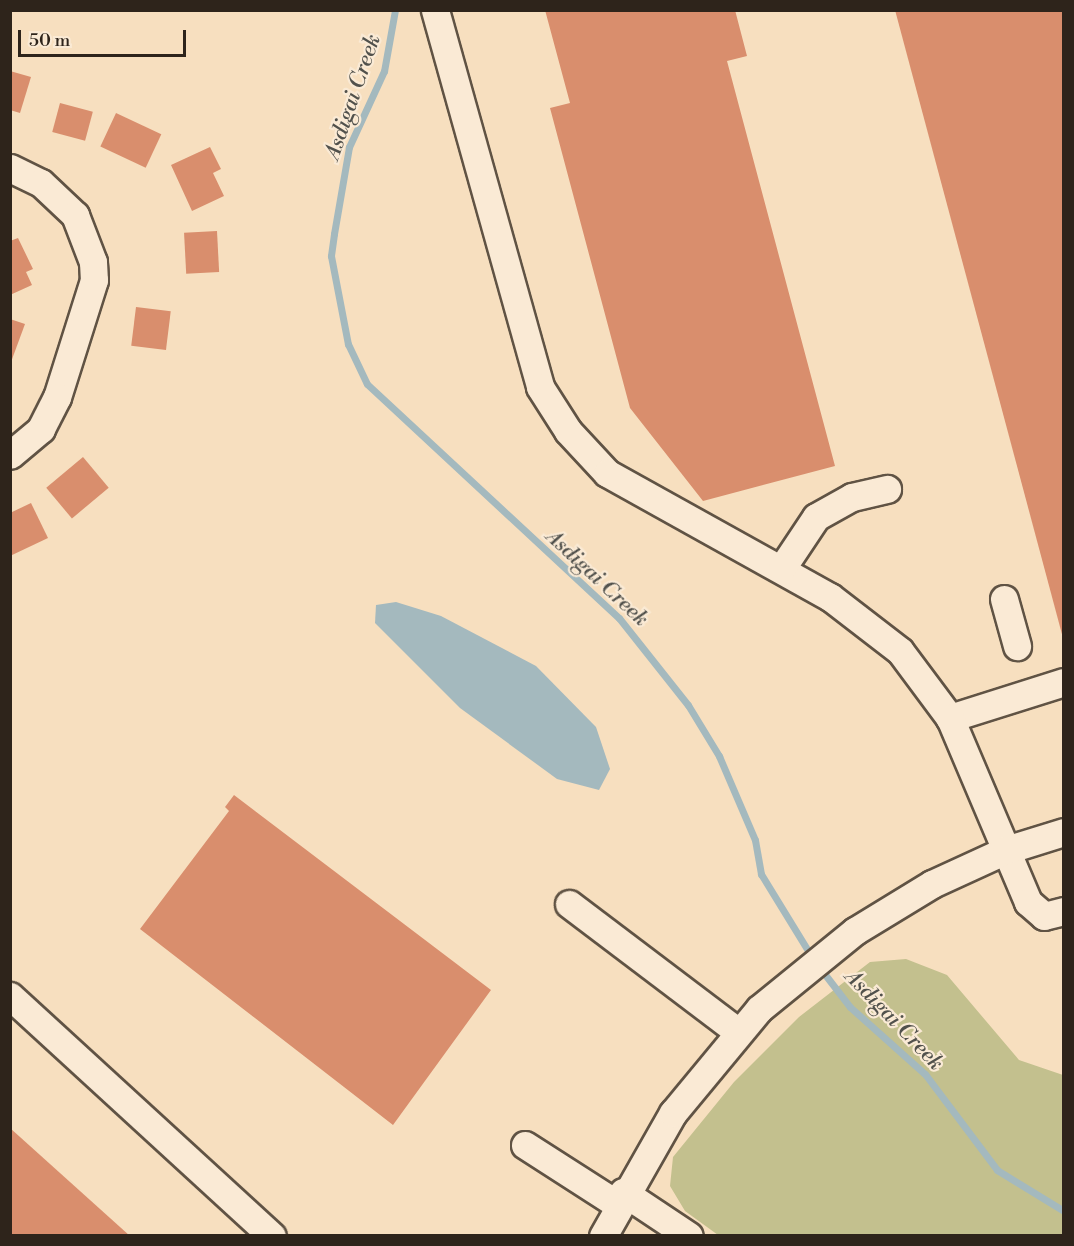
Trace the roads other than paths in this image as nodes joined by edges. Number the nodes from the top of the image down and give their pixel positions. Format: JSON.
{"nodes":[{"id":1,"x":435,"y":10,"type":"edge"},
{"id":2,"x":10,"y":168,"type":"edge"},
{"id":3,"x":10,"y":455,"type":"edge"},
{"id":4,"x":887,"y":489,"type":"dead end"},
{"id":5,"x":782,"y":568,"type":"junction"},
{"id":6,"x":1004,"y":599,"type":"dead end"},
{"id":7,"x":1017,"y":646,"type":"dead end"},
{"id":8,"x":1064,"y":682,"type":"edge"},
{"id":9,"x":950,"y":718,"type":"junction"},
{"id":10,"x":1064,"y":832,"type":"edge"},
{"id":11,"x":1006,"y":850,"type":"junction"},
{"id":12,"x":569,"y":904,"type":"dead end"},
{"id":13,"x":1064,"y":911,"type":"edge"},
{"id":14,"x":10,"y":996,"type":"edge"},
{"id":15,"x":738,"y":1032,"type":"junction"},
{"id":16,"x":525,"y":1145,"type":"dead end"},
{"id":17,"x":620,"y":1198,"type":"junction"},
{"id":18,"x":272,"y":1236,"type":"edge"},
{"id":19,"x":603,"y":1236,"type":"edge"},
{"id":20,"x":689,"y":1236,"type":"edge"}],
"edges":[{"from":1,"to":5,"type":"street"},
{"from":2,"to":3,"type":"street"},
{"from":4,"to":5,"type":"street"},
{"from":5,"to":9,"type":"street"},
{"from":6,"to":7,"type":"street"},
{"from":8,"to":9,"type":"street"},
{"from":9,"to":11,"type":"street"},
{"from":10,"to":11,"type":"street"},
{"from":11,"to":13,"type":"street"},
{"from":11,"to":15,"type":"street"},
{"from":12,"to":15,"type":"street"},
{"from":14,"to":18,"type":"street"},
{"from":15,"to":17,"type":"street"},
{"from":16,"to":17,"type":"street"},
{"from":17,"to":19,"type":"street"},
{"from":17,"to":20,"type":"street"}]}
